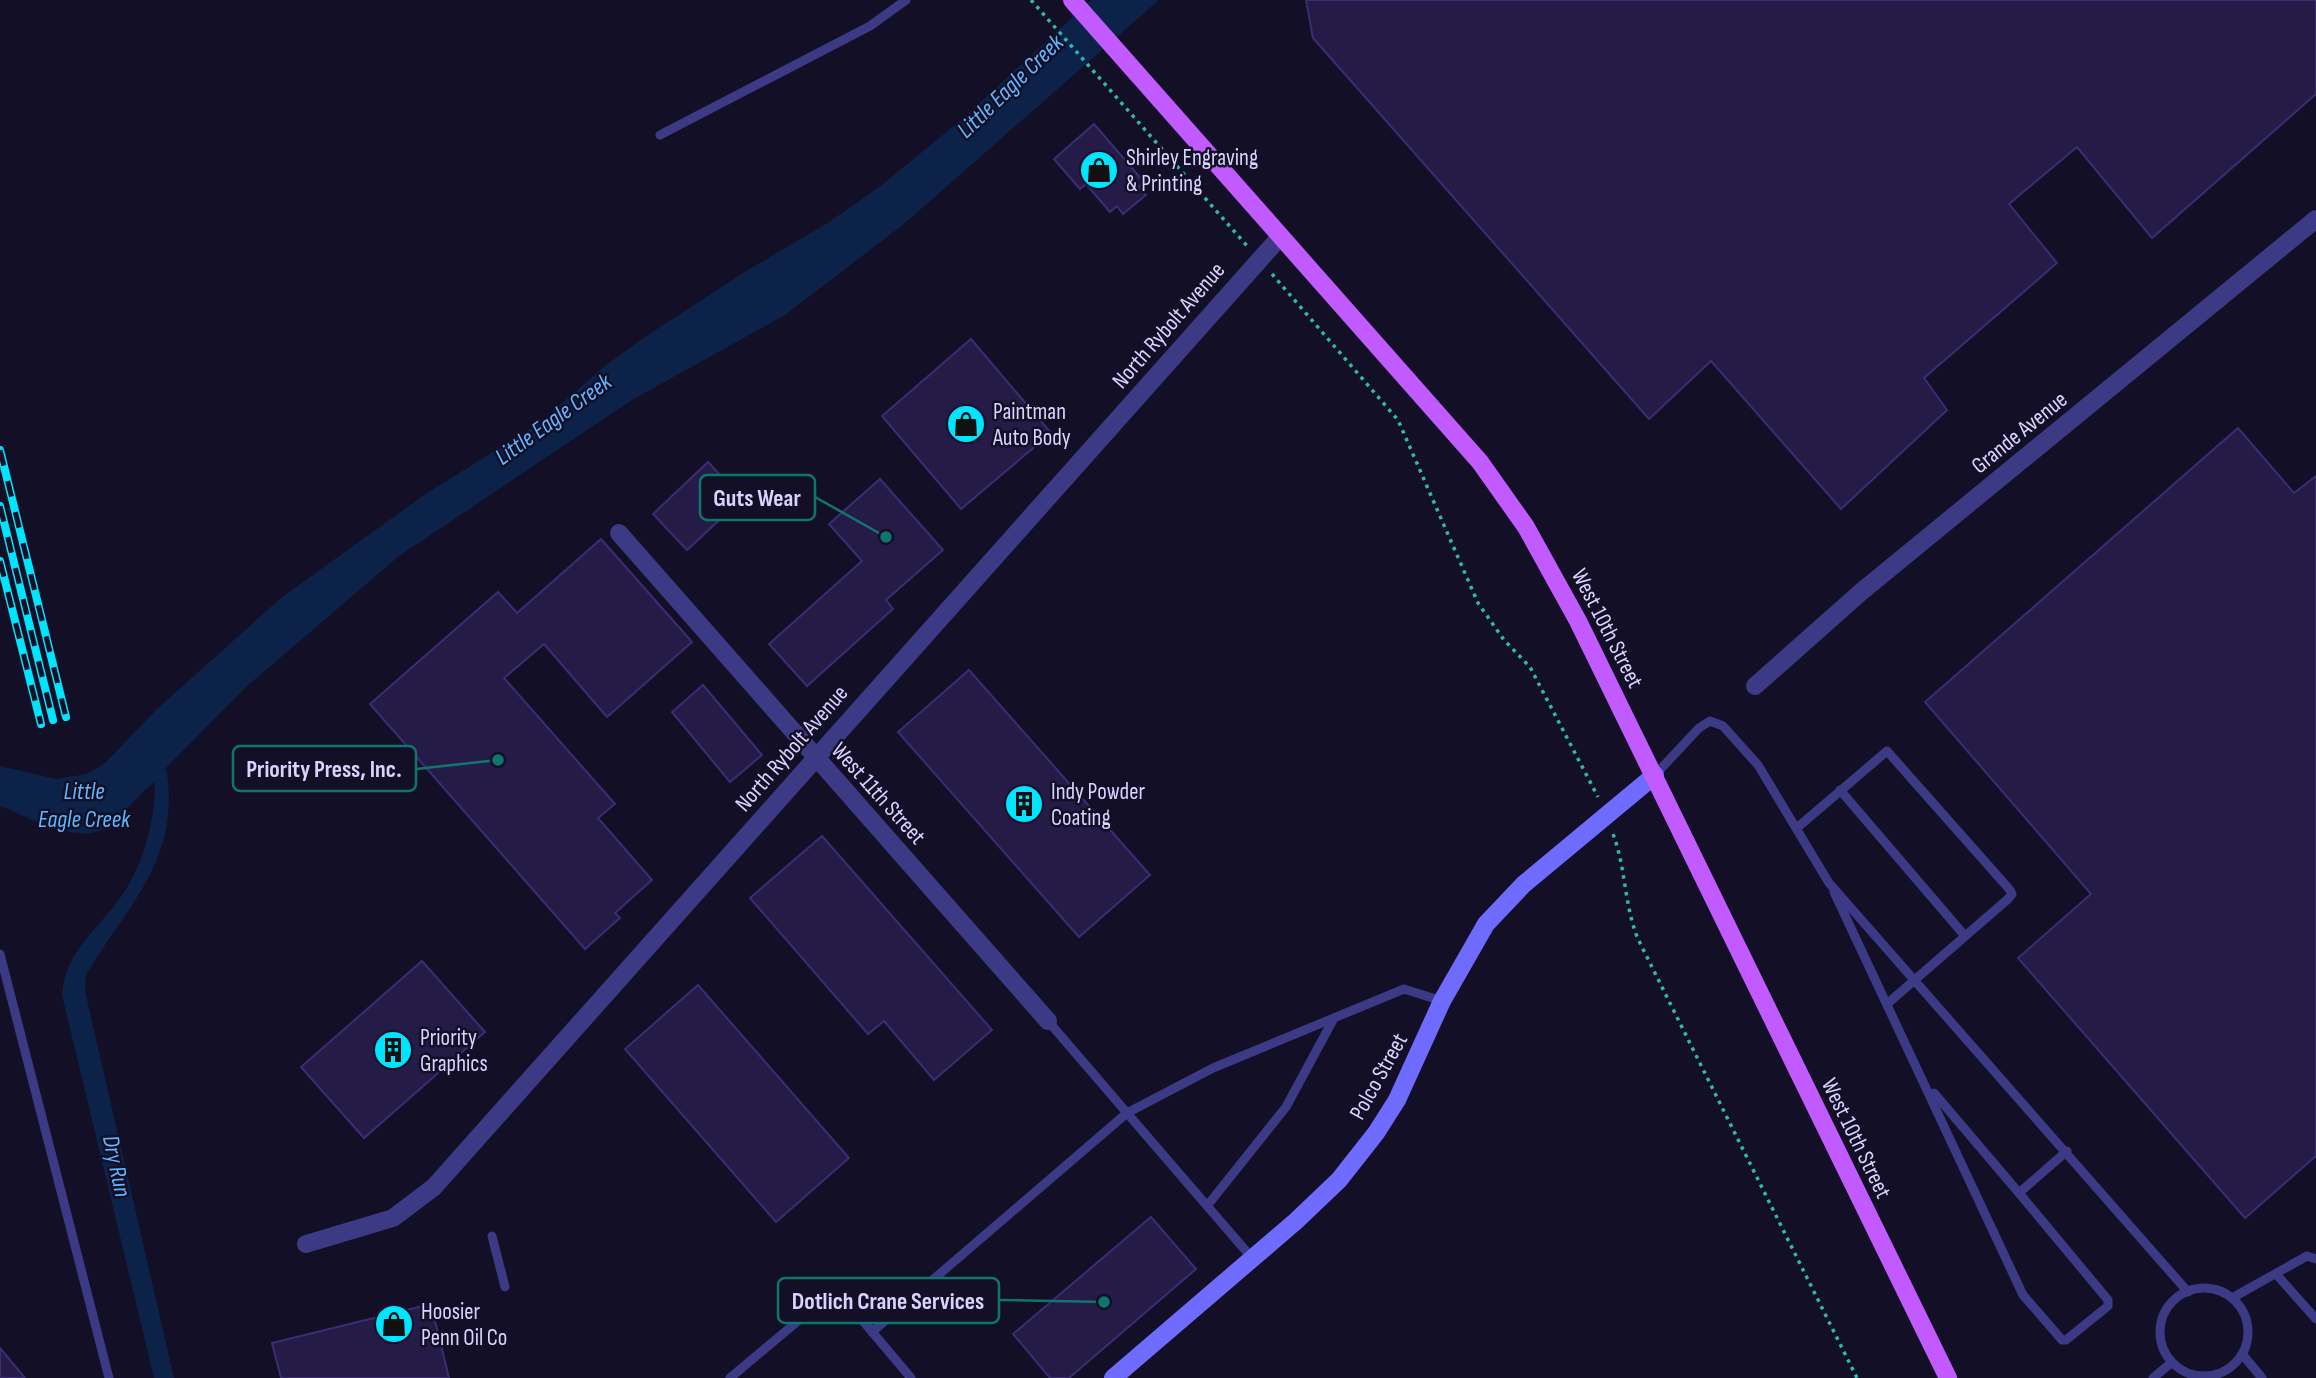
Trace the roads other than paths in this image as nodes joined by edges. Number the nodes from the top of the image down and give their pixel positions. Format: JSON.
{"nodes":[{"id":1,"x":906,"y":0,"type":"edge"},
{"id":2,"x":1072,"y":0,"type":"edge"},
{"id":3,"x":660,"y":135,"type":"dead end"},
{"id":4,"x":2316,"y":219,"type":"edge"},
{"id":5,"x":1280,"y":237,"type":"junction"},
{"id":6,"x":619,"y":533,"type":"dead end"},
{"id":7,"x":1755,"y":686,"type":"dead end"},
{"id":8,"x":815,"y":757,"type":"junction"},
{"id":9,"x":1655,"y":775,"type":"junction"},
{"id":10,"x":1840,"y":790,"type":"junction"},
{"id":11,"x":1798,"y":827,"type":"junction"},
{"id":12,"x":1829,"y":883,"type":"junction"},
{"id":13,"x":1965,"y":936,"type":"junction"},
{"id":14,"x":0,"y":954,"type":"edge"},
{"id":15,"x":1915,"y":979,"type":"junction"},
{"id":16,"x":1442,"y":1002,"type":"junction"},
{"id":17,"x":1887,"y":1004,"type":"junction"},
{"id":18,"x":1334,"y":1018,"type":"junction"},
{"id":19,"x":1048,"y":1021,"type":"joint"},
{"id":20,"x":1925,"y":1083,"type":"junction"},
{"id":21,"x":1127,"y":1113,"type":"junction"},
{"id":22,"x":2067,"y":1151,"type":"junction"},
{"id":23,"x":2019,"y":1193,"type":"junction"},
{"id":24,"x":1207,"y":1206,"type":"junction"},
{"id":25,"x":492,"y":1236,"type":"dead end"},
{"id":26,"x":306,"y":1244,"type":"dead end"},
{"id":27,"x":1252,"y":1258,"type":"junction"},
{"id":28,"x":2316,"y":1259,"type":"edge"},
{"id":29,"x":2276,"y":1274,"type":"junction"},
{"id":30,"x":505,"y":1287,"type":"dead end"},
{"id":31,"x":2188,"y":1292,"type":"junction"},
{"id":32,"x":2232,"y":1298,"type":"junction"},
{"id":33,"x":2316,"y":1319,"type":"edge"},
{"id":34,"x":872,"y":1332,"type":"junction"},
{"id":35,"x":2242,"y":1354,"type":"junction"},
{"id":36,"x":2171,"y":1363,"type":"junction"},
{"id":37,"x":110,"y":1378,"type":"edge"},
{"id":38,"x":730,"y":1378,"type":"edge"},
{"id":39,"x":911,"y":1378,"type":"edge"},
{"id":40,"x":1114,"y":1378,"type":"edge"},
{"id":41,"x":1948,"y":1378,"type":"edge"},
{"id":42,"x":2153,"y":1378,"type":"edge"},
{"id":43,"x":2262,"y":1378,"type":"edge"}],
"edges":[{"from":1,"to":3,"type":"lane"},
{"from":2,"to":5,"type":"main road","name":"West 10th Street"},
{"from":4,"to":7,"type":"street","name":"Grande Avenue"},
{"from":5,"to":8,"type":"street","name":"North Rybolt Avenue"},
{"from":5,"to":9,"type":"main road","name":"West 10th Street"},
{"from":6,"to":8,"type":"street","name":"West 11th Street"},
{"from":8,"to":19,"type":"street","name":"West 11th Street"},
{"from":8,"to":26,"type":"street","name":"North Rybolt Avenue"},
{"from":9,"to":11,"type":"lane"},
{"from":9,"to":16,"type":"street","name":"Polco Street"},
{"from":9,"to":41,"type":"main road","name":"West 10th Street"},
{"from":10,"to":11,"type":"lane"},
{"from":10,"to":13,"type":"lane"},
{"from":10,"to":13,"type":"lane"},
{"from":11,"to":12,"type":"lane"},
{"from":12,"to":15,"type":"lane"},
{"from":12,"to":17,"type":"lane"},
{"from":13,"to":15,"type":"lane"},
{"from":14,"to":37,"type":"lane"},
{"from":15,"to":17,"type":"lane"},
{"from":15,"to":22,"type":"lane"},
{"from":16,"to":18,"type":"lane"},
{"from":16,"to":27,"type":"street","name":"Polco Street"},
{"from":17,"to":20,"type":"lane"},
{"from":18,"to":21,"type":"lane"},
{"from":18,"to":24,"type":"lane"},
{"from":19,"to":21,"type":"lane"},
{"from":20,"to":23,"type":"lane"},
{"from":20,"to":23,"type":"lane"},
{"from":21,"to":24,"type":"lane"},
{"from":21,"to":34,"type":"lane"},
{"from":22,"to":23,"type":"lane"},
{"from":22,"to":31,"type":"lane"},
{"from":24,"to":27,"type":"lane"},
{"from":25,"to":30,"type":"lane"},
{"from":27,"to":40,"type":"street","name":"Polco Street"},
{"from":28,"to":29,"type":"lane"},
{"from":29,"to":32,"type":"lane"},
{"from":29,"to":33,"type":"lane"},
{"from":31,"to":32,"type":"lane"},
{"from":31,"to":36,"type":"lane"},
{"from":32,"to":35,"type":"lane"},
{"from":34,"to":38,"type":"lane"},
{"from":34,"to":39,"type":"lane"},
{"from":35,"to":36,"type":"lane"},
{"from":35,"to":43,"type":"lane"},
{"from":36,"to":42,"type":"lane"}]}
